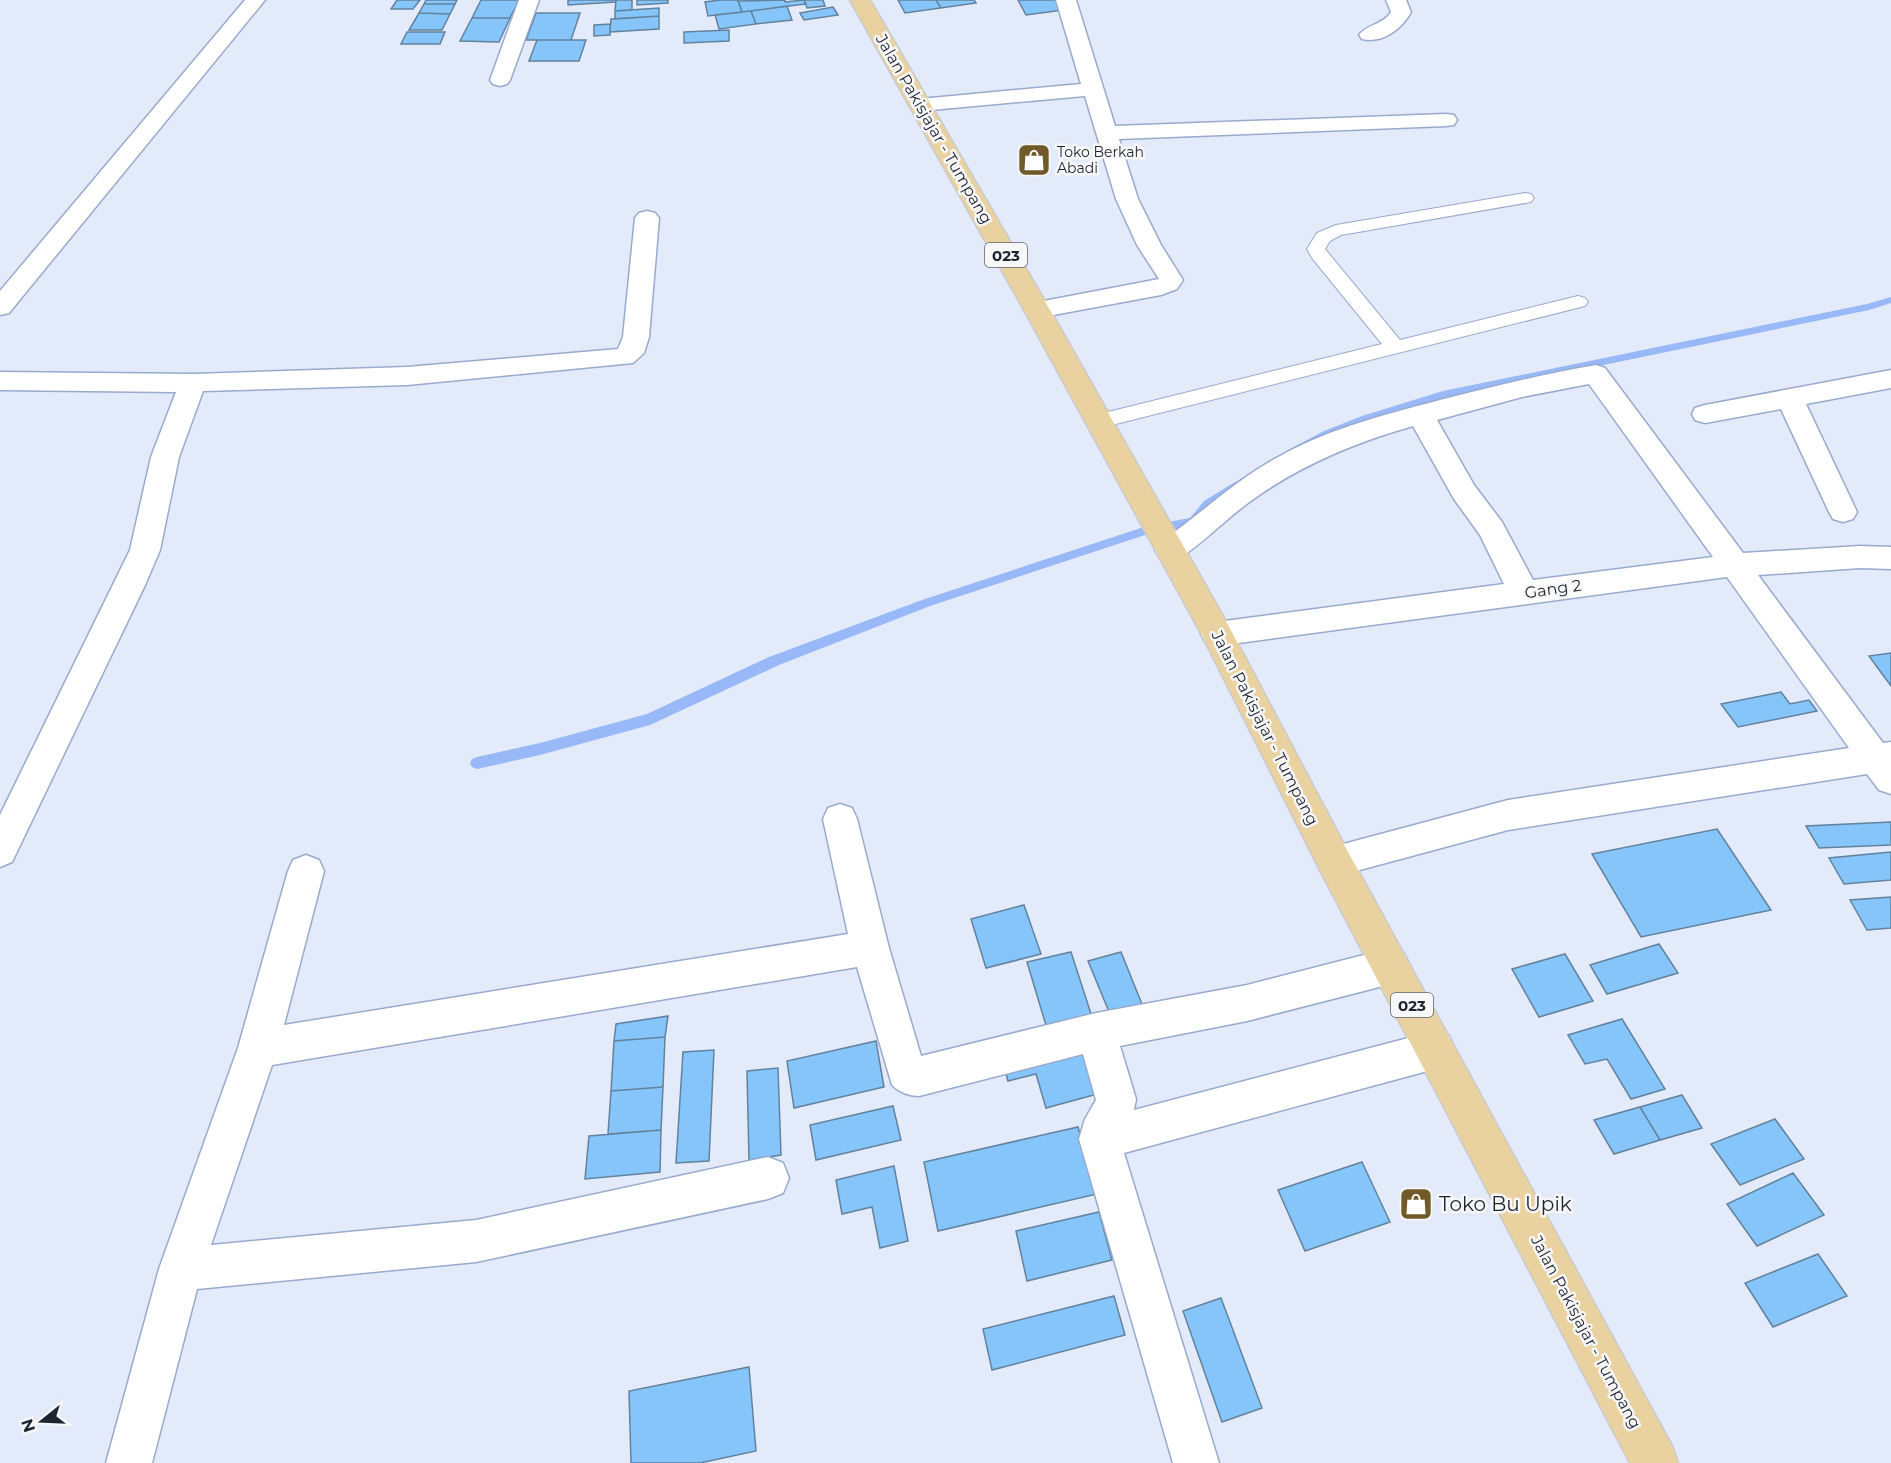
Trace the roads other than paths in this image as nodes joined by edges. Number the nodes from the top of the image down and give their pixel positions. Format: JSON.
{"nodes":[{"id":1,"x":255,"y":0,"type":"edge"},
{"id":2,"x":529,"y":0,"type":"edge"},
{"id":3,"x":860,"y":0,"type":"edge"},
{"id":4,"x":1066,"y":0,"type":"edge"},
{"id":5,"x":1396,"y":0,"type":"edge"},
{"id":6,"x":1369,"y":35,"type":"dead end"},
{"id":7,"x":501,"y":80,"type":"dead end"},
{"id":8,"x":1093,"y":89,"type":"junction"},
{"id":9,"x":920,"y":105,"type":"junction"},
{"id":10,"x":1446,"y":120,"type":"dead end"},
{"id":11,"x":1105,"y":133,"type":"junction"},
{"id":12,"x":1525,"y":198,"type":"dead end"},
{"id":13,"x":647,"y":218,"type":"dead end"},
{"id":14,"x":1578,"y":302,"type":"dead end"},
{"id":15,"x":0,"y":307,"type":"edge"},
{"id":16,"x":1037,"y":310,"type":"junction"},
{"id":17,"x":1394,"y":346,"type":"junction"},
{"id":18,"x":1891,"y":379,"type":"edge"},
{"id":19,"x":0,"y":381,"type":"edge"},
{"id":20,"x":193,"y":383,"type":"junction"},
{"id":21,"x":1790,"y":399,"type":"junction"},
{"id":22,"x":1420,"y":414,"type":"junction"},
{"id":23,"x":1705,"y":414,"type":"dead end"},
{"id":24,"x":1100,"y":421,"type":"junction"},
{"id":25,"x":1843,"y":512,"type":"dead end"},
{"id":26,"x":1170,"y":548,"type":"junction"},
{"id":27,"x":1891,"y":558,"type":"edge"},
{"id":28,"x":1735,"y":565,"type":"junction"},
{"id":29,"x":1524,"y":593,"type":"junction"},
{"id":30,"x":1217,"y":634,"type":"junction"},
{"id":31,"x":1886,"y":765,"type":"edge"},
{"id":32,"x":840,"y":819,"type":"dead end"},
{"id":33,"x":0,"y":851,"type":"edge"},
{"id":34,"x":1334,"y":861,"type":"junction"},
{"id":35,"x":306,"y":871,"type":"dead end"},
{"id":36,"x":870,"y":948,"type":"junction"},
{"id":37,"x":1391,"y":966,"type":"junction"},
{"id":38,"x":1096,"y":1032,"type":"junction"},
{"id":39,"x":258,"y":1048,"type":"junction"},
{"id":40,"x":1435,"y":1050,"type":"junction"},
{"id":41,"x":1099,"y":1139,"type":"junction"},
{"id":42,"x":768,"y":1178,"type":"dead end"},
{"id":43,"x":181,"y":1269,"type":"junction"},
{"id":44,"x":129,"y":1463,"type":"edge"},
{"id":45,"x":1196,"y":1463,"type":"edge"},
{"id":46,"x":1656,"y":1463,"type":"edge"}],
"edges":[{"from":1,"to":15,"type":"street"},
{"from":2,"to":7,"type":"street"},
{"from":3,"to":9,"type":"main road","name":"Jalan Pakisjajar - Tumpang","number":"023"},
{"from":4,"to":8,"type":"street"},
{"from":5,"to":6,"type":"street"},
{"from":8,"to":9,"type":"street"},
{"from":8,"to":11,"type":"street"},
{"from":9,"to":16,"type":"main road","name":"Jalan Pakisjajar - Tumpang","number":"023"},
{"from":10,"to":11,"type":"street"},
{"from":11,"to":16,"type":"street"},
{"from":12,"to":17,"type":"lane"},
{"from":13,"to":20,"type":"street"},
{"from":14,"to":17,"type":"lane"},
{"from":16,"to":24,"type":"main road","name":"Jalan Pakisjajar - Tumpang","number":"023"},
{"from":17,"to":24,"type":"lane"},
{"from":18,"to":21,"type":"street"},
{"from":19,"to":20,"type":"street"},
{"from":20,"to":33,"type":"street"},
{"from":21,"to":23,"type":"street"},
{"from":21,"to":25,"type":"street"},
{"from":22,"to":26,"type":"street"},
{"from":22,"to":28,"type":"street"},
{"from":22,"to":29,"type":"street"},
{"from":24,"to":26,"type":"main road","name":"Jalan Pakisjajar - Tumpang","number":"023"},
{"from":26,"to":30,"type":"main road","name":"Jalan Pakisjajar - Tumpang","number":"023"},
{"from":27,"to":28,"type":"street","name":"Gang 2"},
{"from":28,"to":29,"type":"street","name":"Gang 2"},
{"from":28,"to":31,"type":"street"},
{"from":29,"to":30,"type":"street","name":"Gang 2"},
{"from":30,"to":34,"type":"main road","name":"Jalan Pakisjajar - Tumpang","number":"023"},
{"from":31,"to":34,"type":"street"},
{"from":32,"to":36,"type":"street"},
{"from":34,"to":37,"type":"main road","name":"Jalan Pakisjajar - Tumpang","number":"023"},
{"from":35,"to":39,"type":"street"},
{"from":36,"to":38,"type":"street"},
{"from":36,"to":39,"type":"street"},
{"from":37,"to":38,"type":"street"},
{"from":37,"to":40,"type":"main road","name":"Jalan Pakisjajar - Tumpang","number":"023"},
{"from":38,"to":41,"type":"street"},
{"from":39,"to":43,"type":"street"},
{"from":40,"to":41,"type":"street"},
{"from":40,"to":46,"type":"main road","name":"Jalan Pakisjajar - Tumpang","number":"023"},
{"from":41,"to":45,"type":"street"},
{"from":42,"to":43,"type":"street"},
{"from":43,"to":44,"type":"street"}]}
